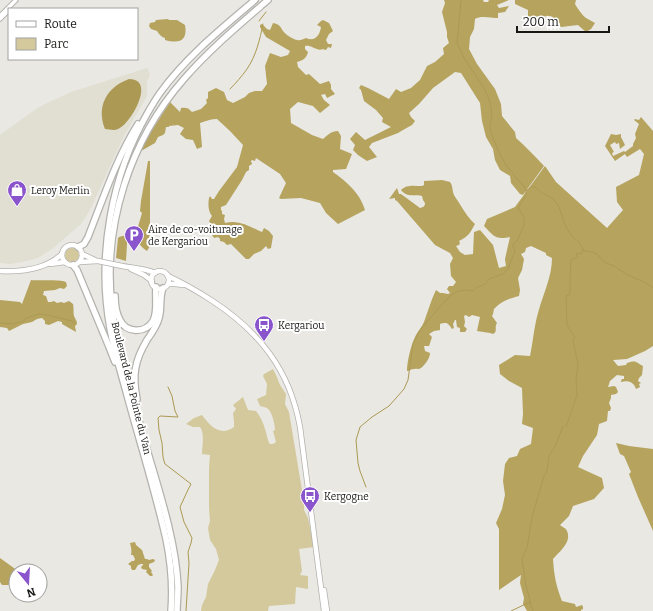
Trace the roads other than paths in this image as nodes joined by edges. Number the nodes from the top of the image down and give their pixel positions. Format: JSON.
{"nodes":[{"id":1,"x":254,"y":0,"type":"edge"},
{"id":2,"x":268,"y":0,"type":"edge"},
{"id":3,"x":15,"y":1,"type":"edge"},
{"id":4,"x":8,"y":10,"type":"edge"},
{"id":5,"x":0,"y":16,"type":"edge"},
{"id":6,"x":0,"y":19,"type":"edge"},
{"id":7,"x":159,"y":94,"type":"junction"},
{"id":8,"x":78,"y":247,"type":"junction"},
{"id":9,"x":112,"y":248,"type":"junction"},
{"id":10,"x":62,"y":254,"type":"junction"},
{"id":11,"x":82,"y":254,"type":"junction"},
{"id":12,"x":98,"y":261,"type":"junction"},
{"id":13,"x":65,"y":262,"type":"junction"},
{"id":14,"x":80,"y":262,"type":"junction"},
{"id":15,"x":47,"y":264,"type":"junction"},
{"id":16,"x":74,"y":266,"type":"junction"},
{"id":17,"x":125,"y":267,"type":"junction"},
{"id":18,"x":0,"y":271,"type":"edge"},
{"id":19,"x":156,"y":273,"type":"junction"},
{"id":20,"x":168,"y":276,"type":"junction"},
{"id":21,"x":152,"y":281,"type":"junction"},
{"id":22,"x":166,"y":286,"type":"junction"},
{"id":23,"x":156,"y":287,"type":"junction"},
{"id":24,"x":189,"y":287,"type":"junction"},
{"id":25,"x":137,"y":413,"type":"junction"},
{"id":26,"x":157,"y":502,"type":"junction"},
{"id":27,"x":314,"y":536,"type":"junction"},
{"id":28,"x":171,"y":611,"type":"edge"},
{"id":29,"x":177,"y":611,"type":"edge"},
{"id":30,"x":324,"y":611,"type":"edge"},
{"id":31,"x":327,"y":611,"type":"edge"}],
"edges":[{"from":1,"to":7,"type":"highway","name":"Boulevard de la Pointe du Van"},
{"from":2,"to":9,"type":"highway","name":"Boulevard de la Pointe du Van"},
{"from":3,"to":5,"type":"street"},
{"from":4,"to":6,"type":"street"},
{"from":7,"to":8,"type":"highway"},
{"from":7,"to":26,"type":"highway","name":"Boulevard de la Pointe du Van"},
{"from":8,"to":10,"type":"main road"},
{"from":8,"to":11,"type":"main road"},
{"from":9,"to":23,"type":"highway"},
{"from":9,"to":25,"type":"highway","name":"Boulevard de la Pointe du Van"},
{"from":10,"to":13,"type":"main road"},
{"from":10,"to":15,"type":"main road"},
{"from":11,"to":12,"type":"main road"},
{"from":11,"to":14,"type":"main road"},
{"from":12,"to":14,"type":"main road"},
{"from":12,"to":17,"type":"main road","bridge":true},
{"from":13,"to":15,"type":"main road"},
{"from":13,"to":16,"type":"main road"},
{"from":14,"to":16,"type":"main road"},
{"from":15,"to":18,"type":"main road"},
{"from":16,"to":26,"type":"highway"},
{"from":17,"to":19,"type":"main road"},
{"from":17,"to":21,"type":"main road"},
{"from":19,"to":20,"type":"main road"},
{"from":19,"to":21,"type":"main road"},
{"from":20,"to":22,"type":"main road"},
{"from":20,"to":24,"type":"main road"},
{"from":21,"to":23,"type":"main road"},
{"from":22,"to":23,"type":"main road"},
{"from":22,"to":24,"type":"main road"},
{"from":22,"to":25,"type":"highway"},
{"from":24,"to":27,"type":"main road"},
{"from":25,"to":29,"type":"highway","name":"Boulevard de la Pointe du Van"},
{"from":26,"to":28,"type":"highway","name":"Boulevard de la Pointe du Van"},
{"from":27,"to":30,"type":"main road"},
{"from":27,"to":31,"type":"main road"}]}
